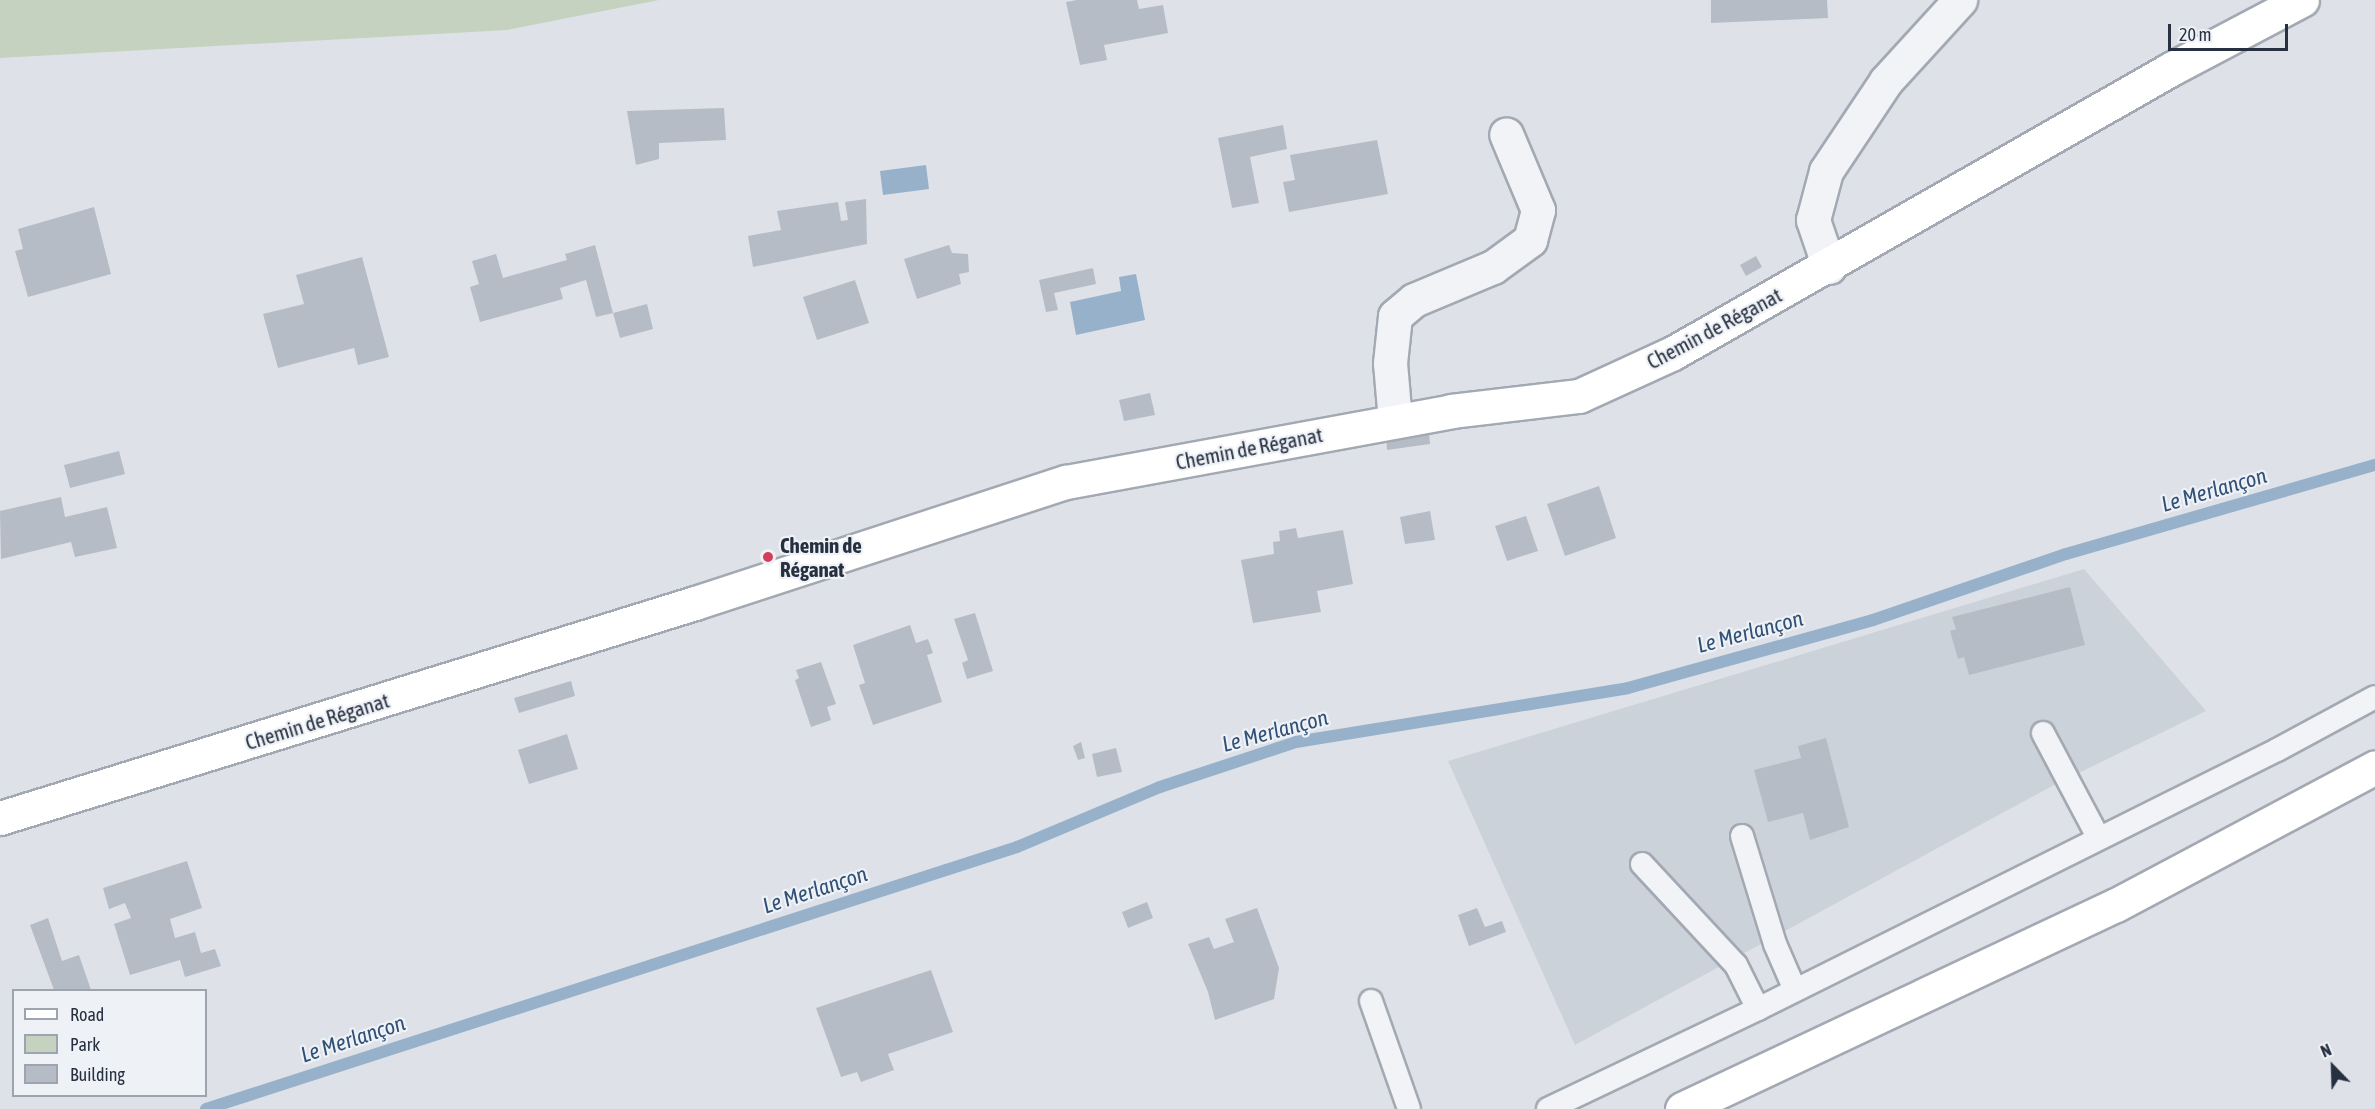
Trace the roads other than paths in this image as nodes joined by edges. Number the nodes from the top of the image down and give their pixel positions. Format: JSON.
{"nodes":[{"id":1,"x":1959,"y":0,"type":"edge"},
{"id":2,"x":2302,"y":0,"type":"edge"},
{"id":3,"x":1506,"y":134,"type":"dead end"},
{"id":4,"x":1829,"y":267,"type":"junction"},
{"id":5,"x":1395,"y":421,"type":"junction"},
{"id":6,"x":2375,"y":697,"type":"edge"},
{"id":7,"x":2043,"y":733,"type":"dead end"},
{"id":8,"x":2375,"y":766,"type":"edge"},
{"id":9,"x":0,"y":818,"type":"edge"},
{"id":10,"x":1742,"y":836,"type":"dead end"},
{"id":11,"x":2098,"y":837,"type":"junction"},
{"id":12,"x":1642,"y":864,"type":"dead end"},
{"id":13,"x":1795,"y":990,"type":"junction"},
{"id":14,"x":1371,"y":1000,"type":"dead end"},
{"id":15,"x":1758,"y":1009,"type":"junction"},
{"id":16,"x":1409,"y":1109,"type":"edge"},
{"id":17,"x":1548,"y":1109,"type":"edge"},
{"id":18,"x":1682,"y":1109,"type":"edge"}],
"edges":[{"from":1,"to":4,"type":"street"},
{"from":2,"to":4,"type":"street","name":"Chemin de Réganat"},
{"from":3,"to":5,"type":"street"},
{"from":4,"to":5,"type":"street","name":"Chemin de Réganat"},
{"from":5,"to":9,"type":"street","name":"Chemin de Réganat"},
{"from":6,"to":11,"type":"lane"},
{"from":7,"to":11,"type":"lane"},
{"from":8,"to":18,"type":"street"},
{"from":10,"to":13,"type":"lane"},
{"from":11,"to":13,"type":"lane"},
{"from":12,"to":15,"type":"lane"},
{"from":13,"to":15,"type":"lane"},
{"from":14,"to":16,"type":"lane"},
{"from":15,"to":17,"type":"lane"}]}
